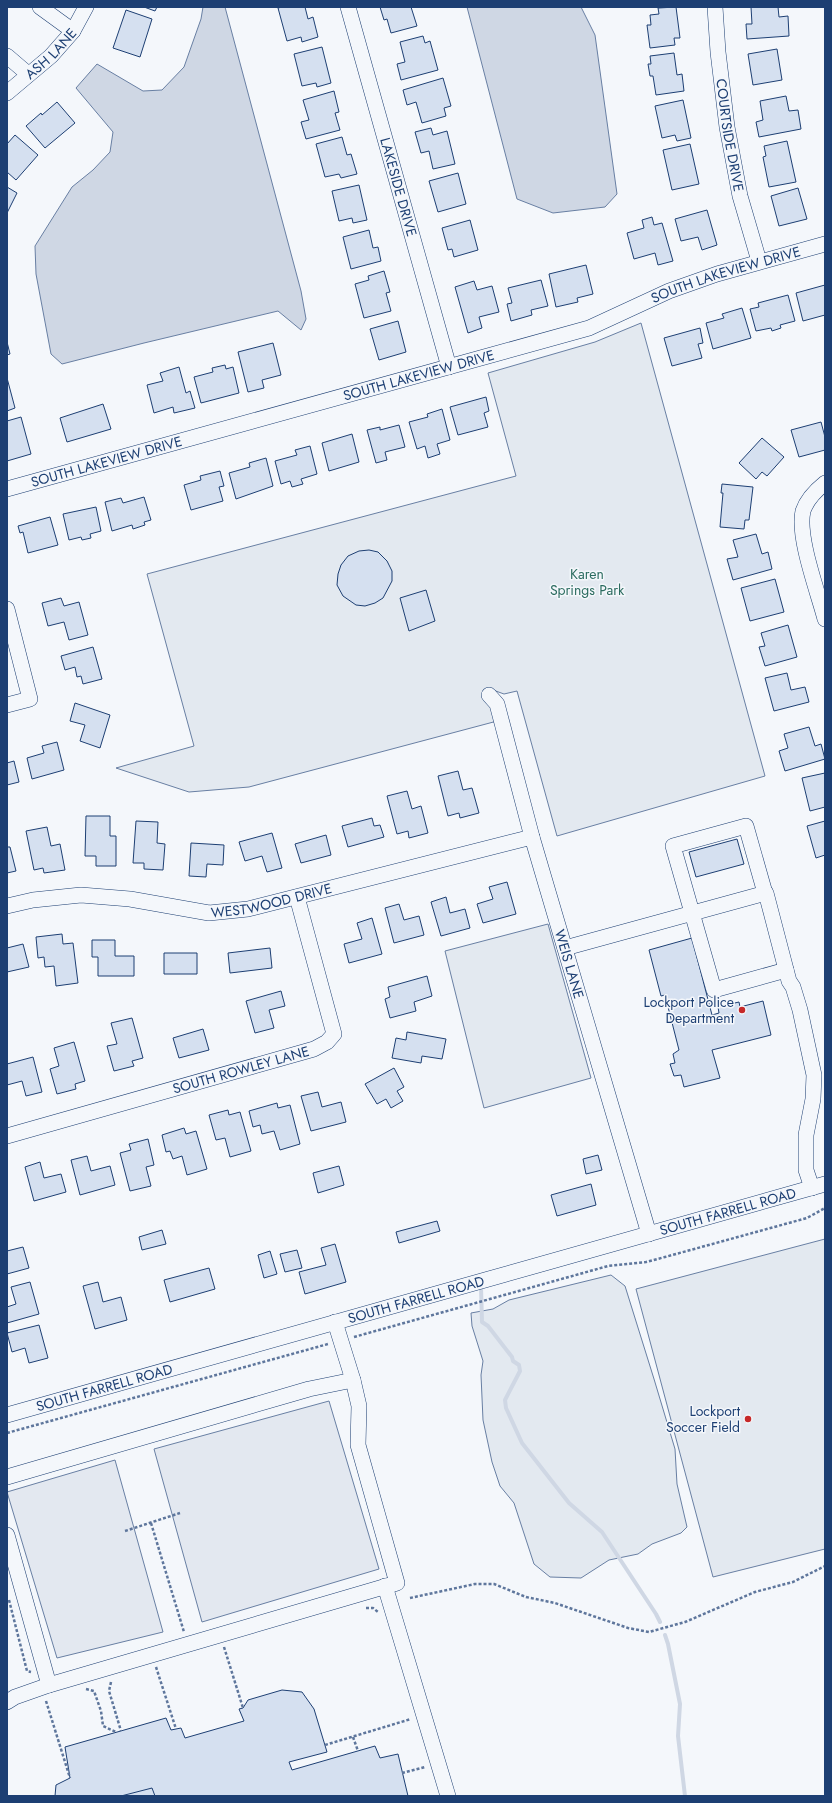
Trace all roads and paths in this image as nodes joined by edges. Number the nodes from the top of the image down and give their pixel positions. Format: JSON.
{"nodes":[{"id":1,"x":40,"y":7,"type":"edge"},
{"id":2,"x":86,"y":7,"type":"edge"},
{"id":3,"x":348,"y":7,"type":"edge"},
{"id":4,"x":715,"y":7,"type":"edge"},
{"id":5,"x":73,"y":31,"type":"junction"},
{"id":6,"x":7,"y":56,"type":"edge"},
{"id":7,"x":28,"y":74,"type":"junction"},
{"id":8,"x":7,"y":93,"type":"edge"},
{"id":9,"x":825,"y":244,"type":"edge"},
{"id":10,"x":759,"y":261,"type":"junction"},
{"id":11,"x":450,"y":367,"type":"junction"},
{"id":12,"x":825,"y":483,"type":"edge"},
{"id":13,"x":7,"y":490,"type":"edge"},
{"id":14,"x":7,"y":610,"type":"edge"},
{"id":15,"x":825,"y":619,"type":"edge"},
{"id":16,"x":490,"y":695,"type":"dead end"},
{"id":17,"x":7,"y":705,"type":"edge"},
{"id":18,"x":532,"y":837,"type":"junction"},
{"id":19,"x":765,"y":893,"type":"junction"},
{"id":20,"x":297,"y":897,"type":"junction"},
{"id":21,"x":7,"y":906,"type":"edge"},
{"id":22,"x":693,"y":913,"type":"junction"},
{"id":23,"x":565,"y":948,"type":"junction"},
{"id":24,"x":787,"y":976,"type":"junction"},
{"id":25,"x":7,"y":1136,"type":"edge"},
{"id":26,"x":818,"y":1186,"type":"edge"},
{"id":27,"x":825,"y":1208,"type":"edge"},
{"id":28,"x":649,"y":1234,"type":"junction"},
{"id":29,"x":336,"y":1322,"type":"junction"},
{"id":30,"x":341,"y":1341,"type":"junction"},
{"id":31,"x":353,"y":1380,"type":"junction"},
{"id":32,"x":7,"y":1415,"type":"edge"},
{"id":33,"x":7,"y":1433,"type":"edge"},
{"id":34,"x":8,"y":1472,"type":"edge"},
{"id":35,"x":180,"y":1513,"type":"dead end"},
{"id":36,"x":151,"y":1523,"type":"junction"},
{"id":37,"x":125,"y":1531,"type":"dead end"},
{"id":38,"x":7,"y":1535,"type":"edge"},
{"id":39,"x":825,"y":1566,"type":"edge"},
{"id":40,"x":385,"y":1586,"type":"junction"},
{"id":41,"x":8,"y":1597,"type":"dead end"},
{"id":42,"x":410,"y":1598,"type":"dead end"},
{"id":43,"x":360,"y":1607,"type":"dead end"},
{"id":44,"x":384,"y":1615,"type":"dead end"},
{"id":45,"x":185,"y":1636,"type":"dead end"},
{"id":46,"x":231,"y":1644,"type":"dead end"},
{"id":47,"x":224,"y":1646,"type":"junction"},
{"id":48,"x":217,"y":1648,"type":"dead end"},
{"id":49,"x":163,"y":1664,"type":"dead end"},
{"id":50,"x":156,"y":1666,"type":"junction"},
{"id":51,"x":149,"y":1668,"type":"dead end"},
{"id":52,"x":35,"y":1674,"type":"dead end"},
{"id":53,"x":114,"y":1678,"type":"dead end"},
{"id":54,"x":79,"y":1691,"type":"dead end"},
{"id":55,"x":51,"y":1692,"type":"junction"},
{"id":56,"x":46,"y":1700,"type":"junction"},
{"id":57,"x":7,"y":1702,"type":"edge"},
{"id":58,"x":39,"y":1703,"type":"dead end"},
{"id":59,"x":243,"y":1708,"type":"dead end"},
{"id":60,"x":418,"y":1717,"type":"dead end"},
{"id":61,"x":176,"y":1729,"type":"dead end"},
{"id":62,"x":121,"y":1731,"type":"dead end"},
{"id":63,"x":116,"y":1732,"type":"dead end"},
{"id":64,"x":353,"y":1737,"type":"junction"},
{"id":65,"x":325,"y":1745,"type":"dead end"},
{"id":66,"x":358,"y":1751,"type":"dead end"},
{"id":67,"x":432,"y":1766,"type":"dead end"},
{"id":68,"x":402,"y":1773,"type":"dead end"},
{"id":69,"x":70,"y":1778,"type":"dead end"},
{"id":70,"x":448,"y":1796,"type":"edge"}],
"edges":[{"from":1,"to":5,"type":"street"},
{"from":2,"to":5,"type":"street","name":"ASH LANE"},
{"from":3,"to":11,"type":"street","name":"LAKESIDE DRIVE"},
{"from":4,"to":10,"type":"street","name":"COURTSIDE DRIVE"},
{"from":5,"to":7,"type":"street","name":"ASH LANE"},
{"from":6,"to":7,"type":"street"},
{"from":7,"to":8,"type":"street","name":"ASH LANE"},
{"from":9,"to":10,"type":"street","name":"SOUTH LAKEVIEW DRIVE"},
{"from":10,"to":11,"type":"street","name":"SOUTH LAKEVIEW DRIVE"},
{"from":11,"to":13,"type":"street","name":"SOUTH LAKEVIEW DRIVE"},
{"from":12,"to":15,"type":"street"},
{"from":14,"to":17,"type":"street"},
{"from":16,"to":18,"type":"street","name":"WEIS LANE"},
{"from":18,"to":20,"type":"street","name":"WESTWOOD DRIVE"},
{"from":18,"to":23,"type":"street","name":"WEIS LANE"},
{"from":19,"to":22,"type":"street"},
{"from":19,"to":22,"type":"street"},
{"from":19,"to":24,"type":"street"},
{"from":20,"to":21,"type":"street","name":"WESTWOOD DRIVE"},
{"from":20,"to":25,"type":"street","name":"SOUTH ROWLEY LANE"},
{"from":22,"to":23,"type":"street"},
{"from":22,"to":24,"type":"street"},
{"from":23,"to":28,"type":"street","name":"WEIS LANE"},
{"from":24,"to":26,"type":"street"},
{"from":26,"to":28,"type":"street","name":"SOUTH FARRELL ROAD"},
{"from":27,"to":30,"type":"path"},
{"from":28,"to":29,"type":"street","name":"SOUTH FARRELL ROAD"},
{"from":29,"to":30,"type":"street"},
{"from":29,"to":32,"type":"street","name":"SOUTH FARRELL ROAD"},
{"from":30,"to":31,"type":"street"},
{"from":30,"to":33,"type":"path"},
{"from":31,"to":34,"type":"street"},
{"from":31,"to":40,"type":"street"},
{"from":35,"to":36,"type":"path"},
{"from":36,"to":37,"type":"path"},
{"from":36,"to":45,"type":"path"},
{"from":38,"to":55,"type":"street"},
{"from":39,"to":42,"type":"path"},
{"from":40,"to":55,"type":"street"},
{"from":40,"to":70,"type":"street"},
{"from":41,"to":52,"type":"path"},
{"from":43,"to":44,"type":"path"},
{"from":46,"to":47,"type":"path"},
{"from":47,"to":48,"type":"path"},
{"from":47,"to":59,"type":"path"},
{"from":49,"to":50,"type":"path"},
{"from":50,"to":51,"type":"path"},
{"from":50,"to":61,"type":"path"},
{"from":53,"to":62,"type":"path"},
{"from":54,"to":63,"type":"path"},
{"from":55,"to":56,"type":"path"},
{"from":55,"to":57,"type":"street"},
{"from":56,"to":58,"type":"path"},
{"from":56,"to":69,"type":"path"},
{"from":60,"to":64,"type":"path"},
{"from":64,"to":65,"type":"path"},
{"from":64,"to":66,"type":"path"},
{"from":67,"to":68,"type":"path"}]}
